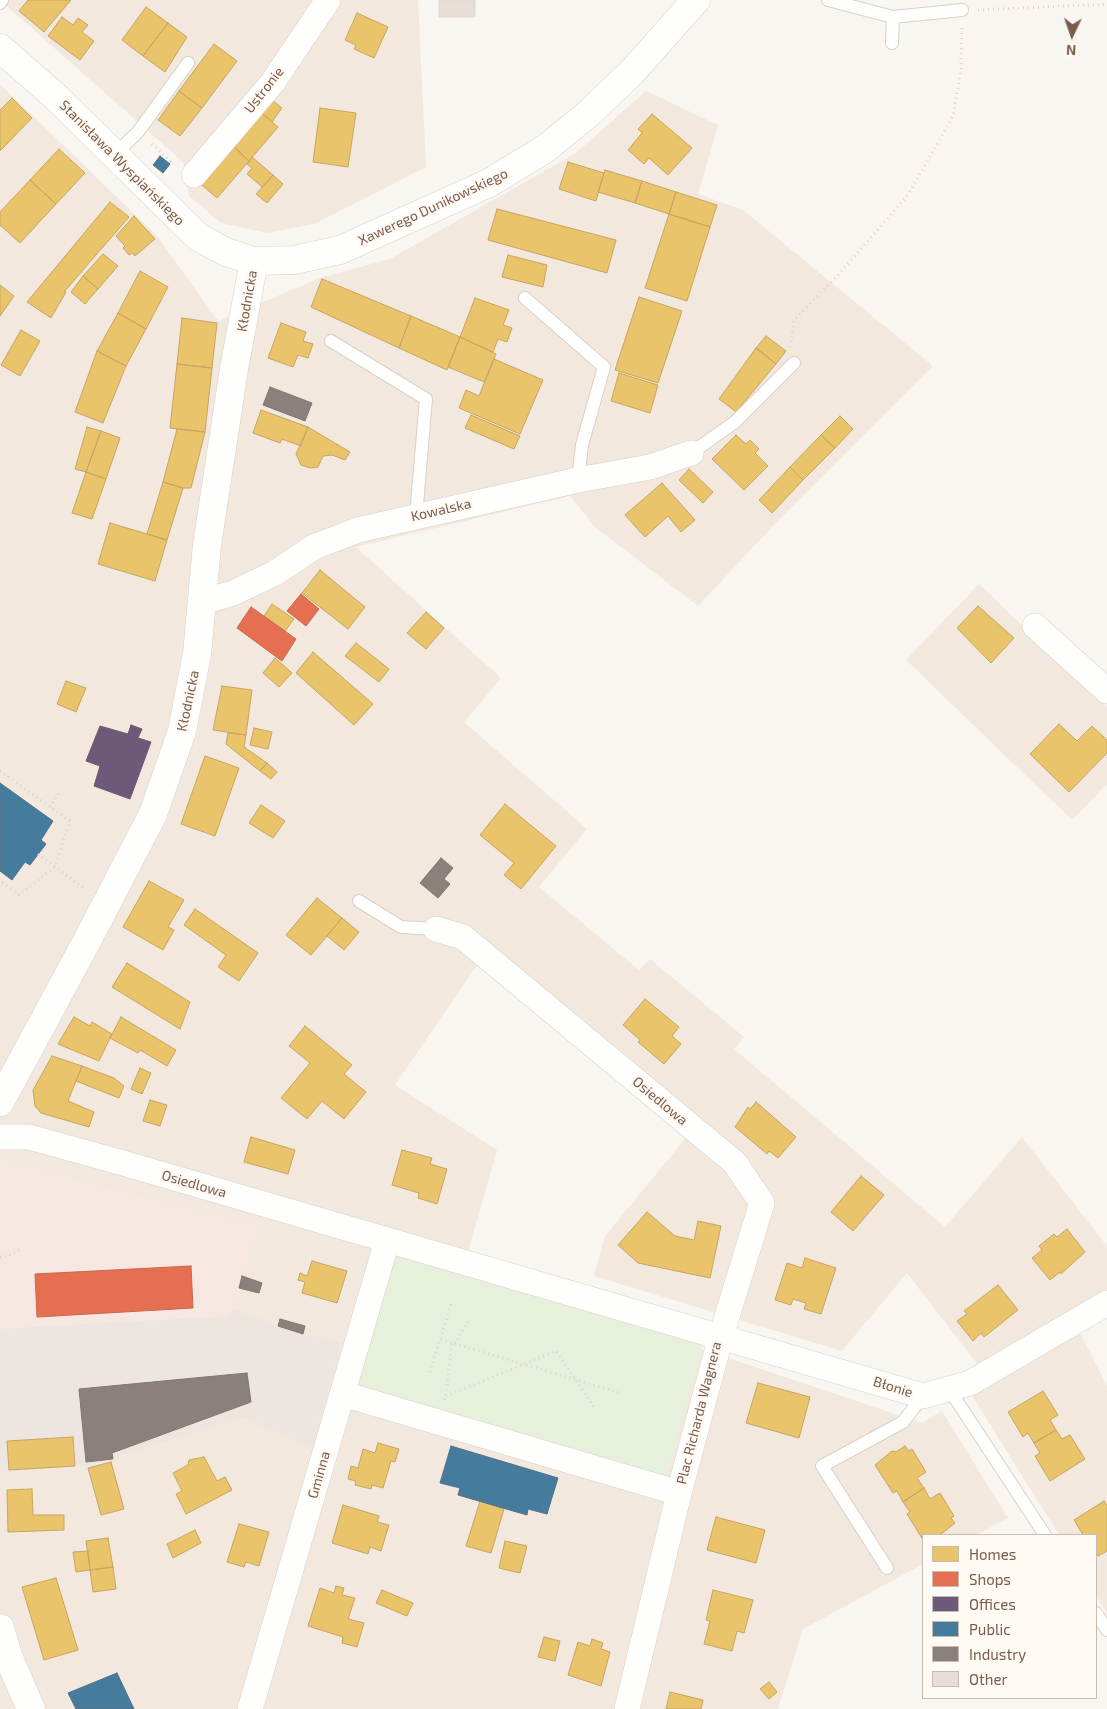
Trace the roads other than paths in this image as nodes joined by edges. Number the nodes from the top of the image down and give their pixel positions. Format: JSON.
{"nodes":[{"id":1,"x":328,"y":0,"type":"edge"},
{"id":2,"x":696,"y":0,"type":"edge"},
{"id":3,"x":828,"y":0,"type":"edge"},
{"id":4,"x":962,"y":10,"type":"road end"},
{"id":5,"x":893,"y":17,"type":"junction"},
{"id":6,"x":892,"y":43,"type":"dead end"},
{"id":7,"x":0,"y":48,"type":"edge"},
{"id":8,"x":188,"y":63,"type":"dead end"},
{"id":9,"x":115,"y":154,"type":"junction"},
{"id":10,"x":194,"y":175,"type":"road end"},
{"id":11,"x":254,"y":262,"type":"junction"},
{"id":12,"x":525,"y":298,"type":"dead end"},
{"id":13,"x":331,"y":341,"type":"dead end"},
{"id":14,"x":794,"y":363,"type":"road end"},
{"id":15,"x":691,"y":453,"type":"joint"},
{"id":16,"x":578,"y":480,"type":"junction"},
{"id":17,"x":416,"y":516,"type":"junction"},
{"id":18,"x":203,"y":602,"type":"junction"},
{"id":19,"x":1035,"y":626,"type":"dead end"},
{"id":20,"x":1107,"y":691,"type":"edge"},
{"id":21,"x":359,"y":901,"type":"dead end"},
{"id":22,"x":436,"y":929,"type":"joint"},
{"id":23,"x":0,"y":1102,"type":"edge"},
{"id":24,"x":0,"y":1137,"type":"edge"},
{"id":25,"x":387,"y":1241,"type":"junction"},
{"id":26,"x":1107,"y":1303,"type":"edge"},
{"id":27,"x":721,"y":1336,"type":"junction"},
{"id":28,"x":949,"y":1389,"type":"junction"},
{"id":29,"x":343,"y":1394,"type":"junction"},
{"id":30,"x":923,"y":1396,"type":"junction"},
{"id":31,"x":679,"y":1493,"type":"junction"},
{"id":32,"x":1044,"y":1534,"type":"edge"},
{"id":33,"x":887,"y":1568,"type":"dead end"},
{"id":34,"x":1097,"y":1615,"type":"edge"},
{"id":35,"x":0,"y":1628,"type":"edge"},
{"id":36,"x":1107,"y":1630,"type":"edge"},
{"id":37,"x":31,"y":1709,"type":"edge"},
{"id":38,"x":250,"y":1709,"type":"edge"},
{"id":39,"x":627,"y":1709,"type":"edge"}],
"edges":[{"from":1,"to":10,"type":"street","name":"Ustronie"},
{"from":2,"to":11,"type":"main road","name":"Xawerego Dunikowskiego"},
{"from":3,"to":5,"type":"lane"},
{"from":4,"to":5,"type":"lane"},
{"from":5,"to":6,"type":"lane"},
{"from":7,"to":9,"type":"main road","name":"Stanisława Wyspiańskiego"},
{"from":8,"to":9,"type":"lane"},
{"from":9,"to":11,"type":"main road","name":"Stanisława Wyspiańskiego"},
{"from":11,"to":18,"type":"main road","name":"Kłodnicka"},
{"from":12,"to":16,"type":"lane"},
{"from":13,"to":17,"type":"lane"},
{"from":14,"to":15,"type":"lane"},
{"from":15,"to":16,"type":"street","name":"Kowalska"},
{"from":16,"to":17,"type":"street","name":"Kowalska"},
{"from":17,"to":18,"type":"street","name":"Kowalska"},
{"from":18,"to":23,"type":"main road","name":"Kłodnicka"},
{"from":19,"to":20,"type":"street"},
{"from":21,"to":22,"type":"lane"},
{"from":22,"to":27,"type":"street","name":"Osiedlowa"},
{"from":24,"to":25,"type":"street","name":"Osiedlowa"},
{"from":25,"to":27,"type":"street","name":"Plac Richarda Wagnera"},
{"from":25,"to":29,"type":"street","name":"Gminna"},
{"from":26,"to":28,"type":"street","name":"Błonie"},
{"from":27,"to":30,"type":"street","name":"Błonie"},
{"from":27,"to":31,"type":"street","name":"Plac Richarda Wagnera"},
{"from":28,"to":30,"type":"street","name":"Błonie"},
{"from":28,"to":32,"type":"lane"},
{"from":29,"to":31,"type":"street"},
{"from":29,"to":38,"type":"street","name":"Gminna"},
{"from":30,"to":33,"type":"lane"},
{"from":31,"to":39,"type":"street","name":"Plac Richarda Wagnera"},
{"from":34,"to":36,"type":"lane"},
{"from":35,"to":37,"type":"main road"}]}
